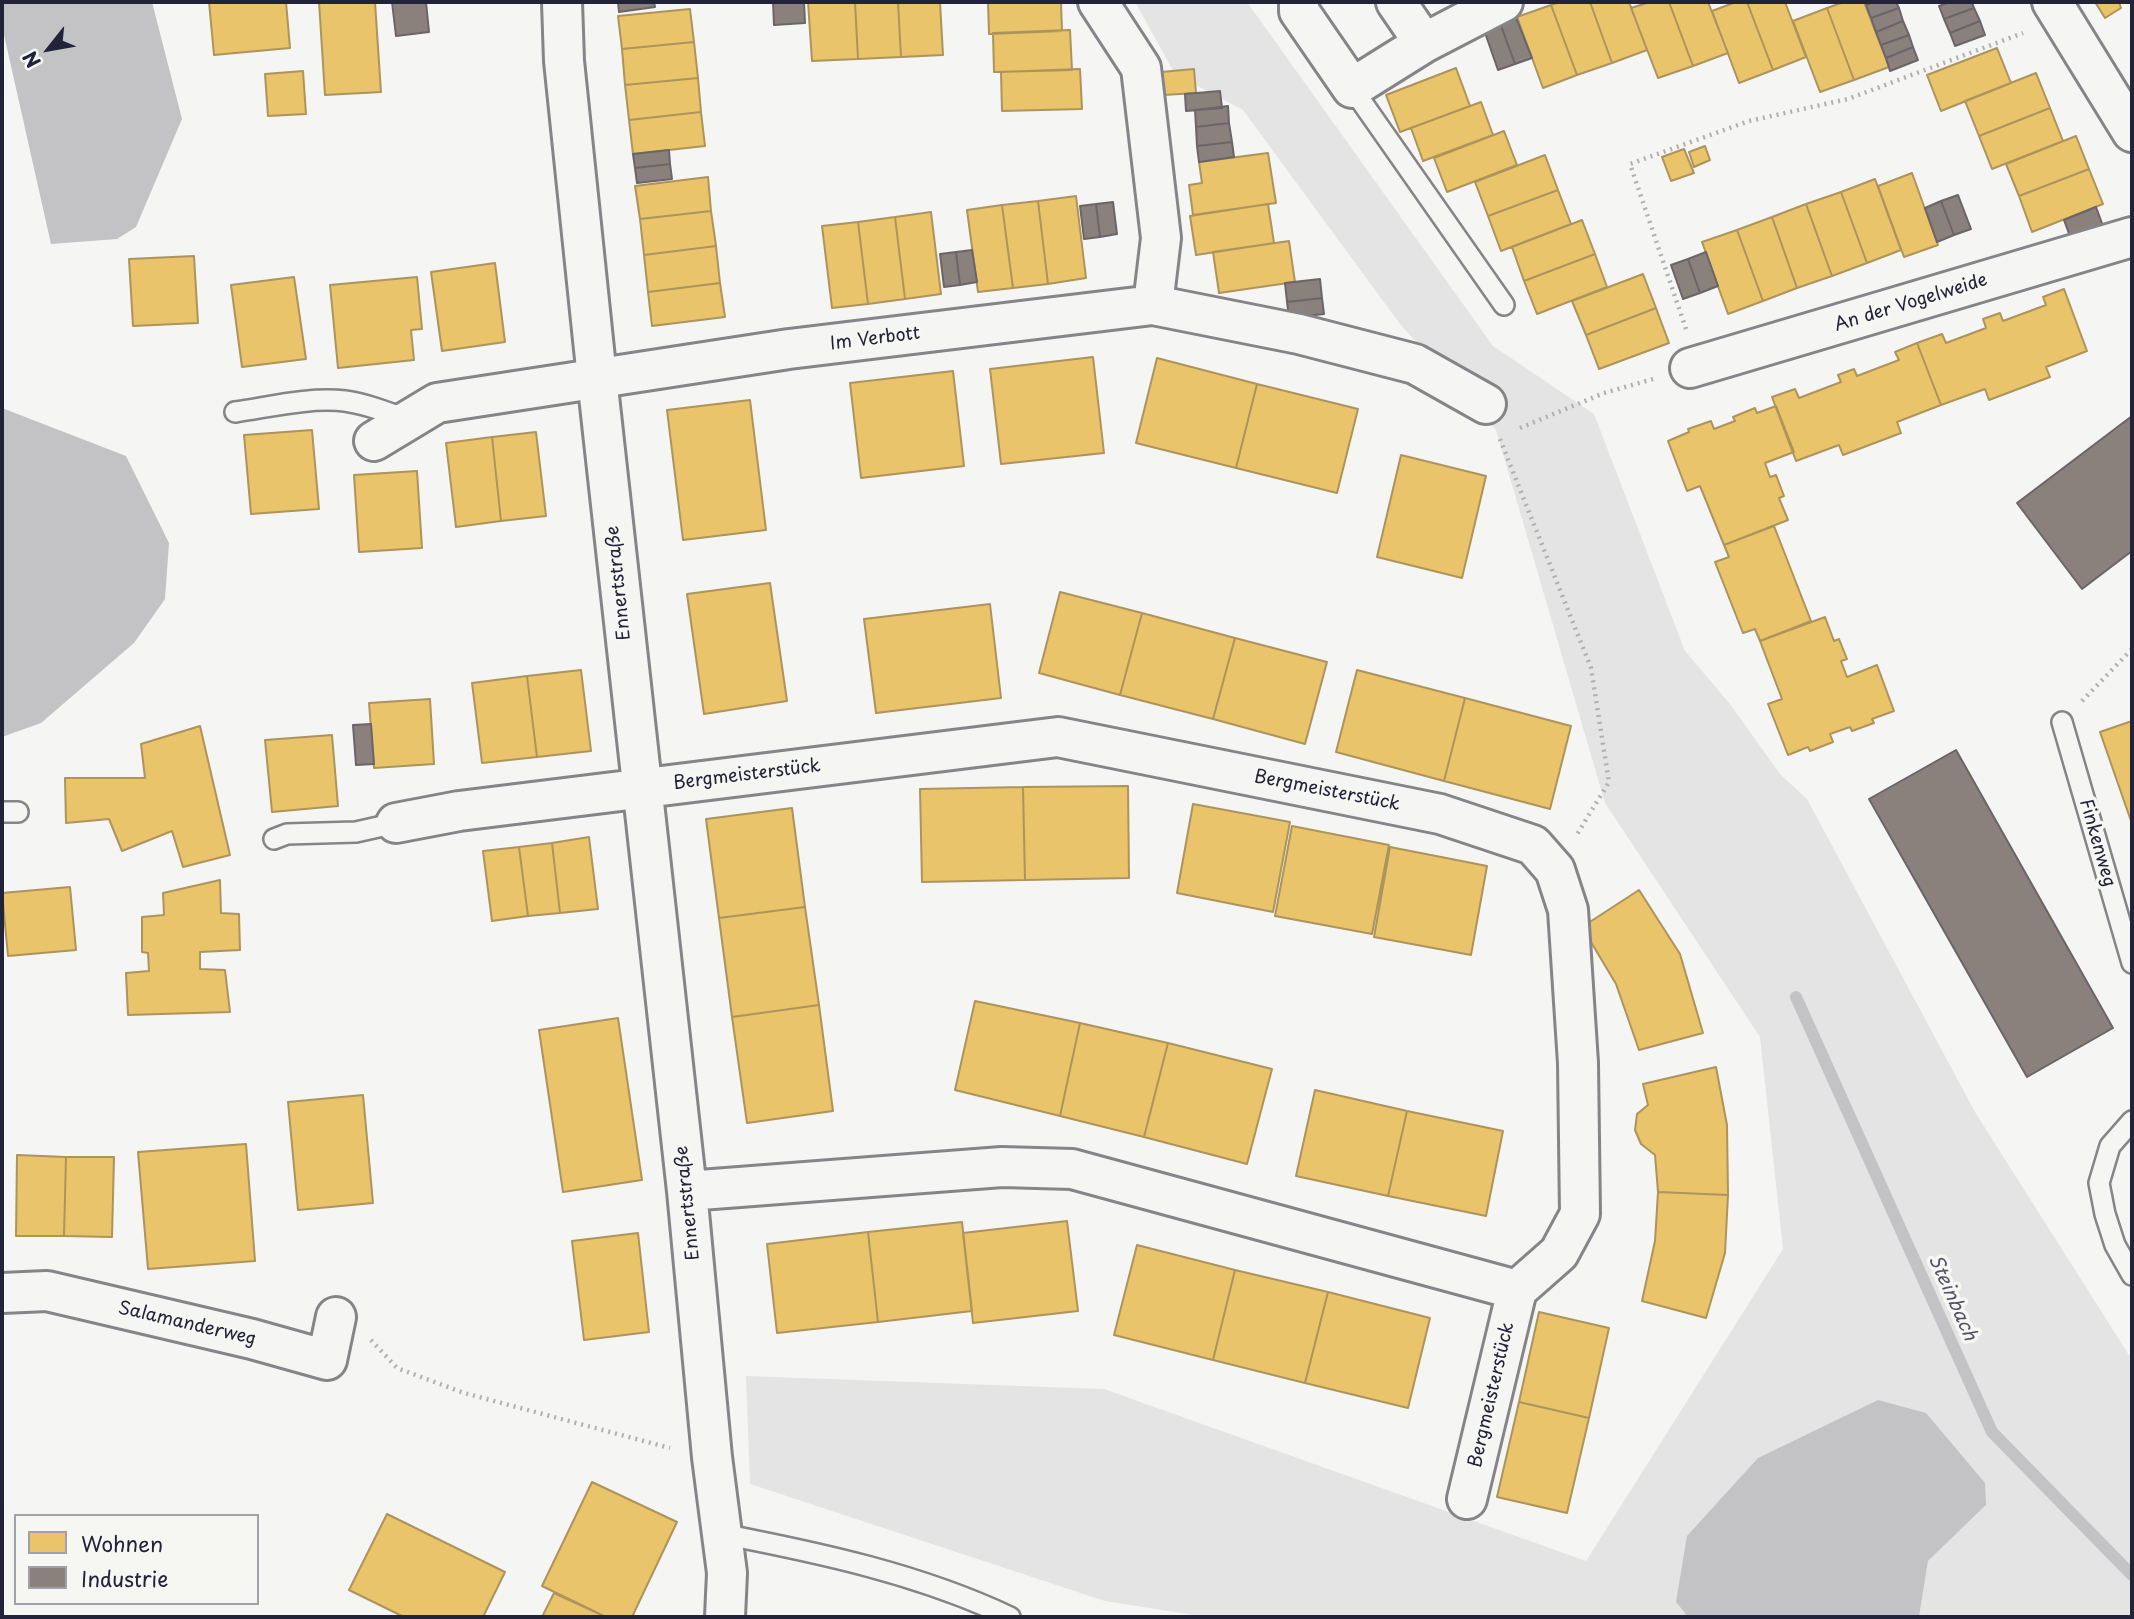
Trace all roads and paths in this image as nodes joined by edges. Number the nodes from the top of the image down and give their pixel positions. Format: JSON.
{"nodes":[{"id":1,"x":562,"y":2,"type":"edge"},
{"id":2,"x":1098,"y":2,"type":"edge"},
{"id":3,"x":1299,"y":2,"type":"edge"},
{"id":4,"x":1396,"y":2,"type":"edge"},
{"id":5,"x":1503,"y":2,"type":"edge"},
{"id":6,"x":2057,"y":10,"type":"edge"},
{"id":7,"x":1424,"y":43,"type":"junction"},
{"id":8,"x":1352,"y":88,"type":"junction"},
{"id":9,"x":2132,"y":132,"type":"edge"},
{"id":10,"x":2132,"y":237,"type":"edge"},
{"id":11,"x":1153,"y":305,"type":"junction"},
{"id":12,"x":1504,"y":305,"type":"dead end"},
{"id":13,"x":1695,"y":367,"type":"junction"},
{"id":14,"x":597,"y":378,"type":"junction"},
{"id":15,"x":1486,"y":404,"type":"dead end"},
{"id":16,"x":235,"y":412,"type":"dead end"},
{"id":17,"x":409,"y":420,"type":"junction"},
{"id":18,"x":374,"y":441,"type":"dead end"},
{"id":19,"x":2132,"y":649,"type":"edge"},
{"id":20,"x":2062,"y":722,"type":"joint"},
{"id":21,"x":642,"y":788,"type":"junction"},
{"id":22,"x":397,"y":823,"type":"joint"},
{"id":23,"x":274,"y":839,"type":"dead end"},
{"id":24,"x":1555,"y":870,"type":"junction"},
{"id":25,"x":2132,"y":963,"type":"edge"},
{"id":26,"x":2132,"y":1121,"type":"edge"},
{"id":27,"x":687,"y":1191,"type":"junction"},
{"id":28,"x":2132,"y":1275,"type":"edge"},
{"id":29,"x":1517,"y":1290,"type":"junction"},
{"id":30,"x":2,"y":1293,"type":"edge"},
{"id":31,"x":336,"y":1317,"type":"joint"},
{"id":32,"x":712,"y":1457,"type":"junction"},
{"id":33,"x":1467,"y":1499,"type":"dead end"},
{"id":34,"x":722,"y":1534,"type":"junction"},
{"id":35,"x":725,"y":1617,"type":"edge"},
{"id":36,"x":1010,"y":1617,"type":"edge"}],
"edges":[{"from":1,"to":14,"type":"street","name":"Ennertstraße"},
{"from":2,"to":11,"type":"street"},
{"from":3,"to":8,"type":"street"},
{"from":4,"to":7,"type":"street"},
{"from":5,"to":7,"type":"street"},
{"from":6,"to":9,"type":"street"},
{"from":6,"to":13,"type":"path"},
{"from":7,"to":8,"type":"street"},
{"from":8,"to":12,"type":"lane"},
{"from":10,"to":13,"type":"street","name":"An der Vogelweide"},
{"from":11,"to":14,"type":"street","name":"Im Verbott"},
{"from":11,"to":15,"type":"street","name":"Im Verbott"},
{"from":13,"to":24,"type":"path"},
{"from":14,"to":17,"type":"street"},
{"from":14,"to":21,"type":"street","name":"Ennertstraße"},
{"from":16,"to":17,"type":"lane"},
{"from":17,"to":18,"type":"street"},
{"from":19,"to":20,"type":"path"},
{"from":20,"to":25,"type":"lane","name":"Finkenweg"},
{"from":21,"to":22,"type":"street"},
{"from":21,"to":24,"type":"street","name":"Bergmeisterstück"},
{"from":21,"to":27,"type":"street","name":"Ennertstraße"},
{"from":22,"to":23,"type":"lane"},
{"from":24,"to":29,"type":"street","name":"Bergmeisterstück"},
{"from":26,"to":28,"type":"lane"},
{"from":27,"to":29,"type":"street"},
{"from":27,"to":32,"type":"street","name":"Ennertstraße"},
{"from":29,"to":33,"type":"street","name":"Bergmeisterstück"},
{"from":30,"to":31,"type":"street","name":"Salamanderweg"},
{"from":31,"to":32,"type":"path"},
{"from":32,"to":34,"type":"street","name":"Ennertstraße"},
{"from":34,"to":35,"type":"street","name":"Ennertstraße"},
{"from":34,"to":36,"type":"lane"}]}
